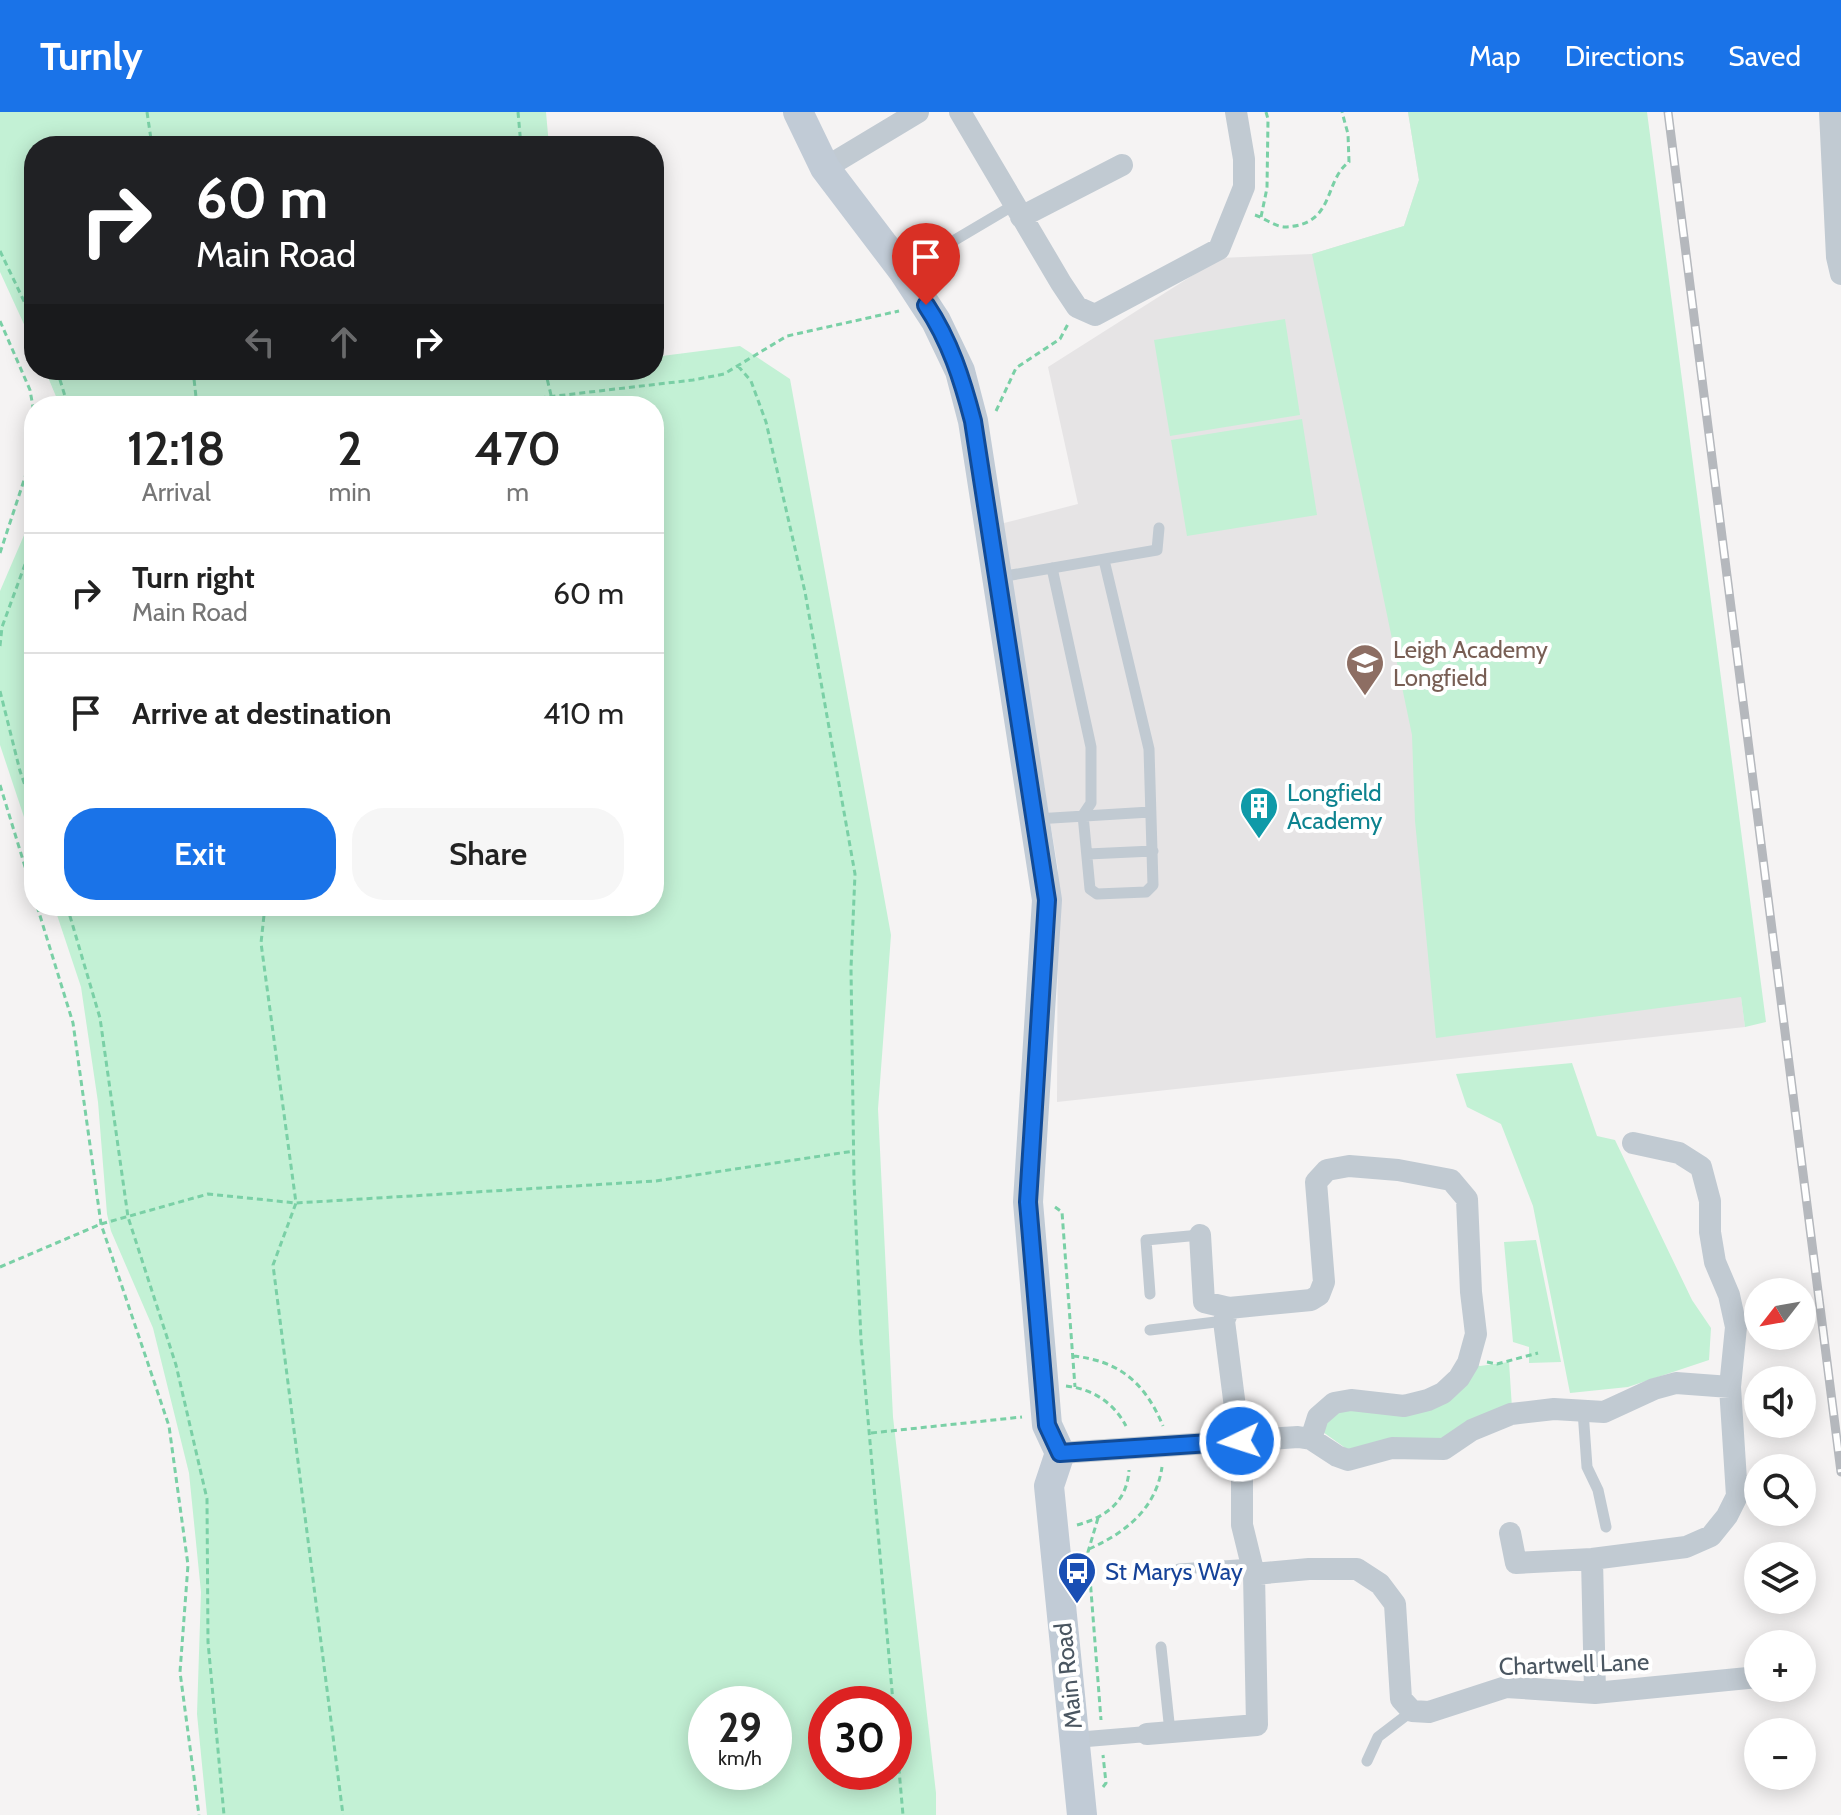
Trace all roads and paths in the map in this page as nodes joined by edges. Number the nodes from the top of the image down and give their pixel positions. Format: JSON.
{"nodes":[{"id":1,"x":147,"y":112,"type":"edge"},
{"id":2,"x":518,"y":112,"type":"edge"},
{"id":3,"x":798,"y":112,"type":"edge"},
{"id":4,"x":918,"y":112,"type":"edge"},
{"id":5,"x":960,"y":112,"type":"edge"},
{"id":6,"x":1236,"y":112,"type":"edge"},
{"id":7,"x":1266,"y":112,"type":"edge"},
{"id":8,"x":1342,"y":112,"type":"edge"},
{"id":9,"x":1830,"y":112,"type":"edge"},
{"id":10,"x":151,"y":136,"type":"edge"},
{"id":11,"x":520,"y":136,"type":"edge"},
{"id":12,"x":1836,"y":164,"type":"edge"},
{"id":13,"x":1122,"y":165,"type":"dead end"},
{"id":14,"x":825,"y":168,"type":"junction"},
{"id":15,"x":1236,"y":209,"type":"junction"},
{"id":16,"x":1018,"y":211,"type":"junction"},
{"id":17,"x":1261,"y":217,"type":"junction"},
{"id":18,"x":943,"y":247,"type":"dead end"},
{"id":19,"x":0,"y":251,"type":"edge"},
{"id":20,"x":1841,"y":274,"type":"edge"},
{"id":21,"x":24,"y":301,"type":"edge"},
{"id":22,"x":926,"y":305,"type":"junction"},
{"id":23,"x":1077,"y":307,"type":"junction"},
{"id":24,"x":0,"y":321,"type":"edge"},
{"id":25,"x":738,"y":366,"type":"junction"},
{"id":26,"x":24,"y":376,"type":"edge"},
{"id":27,"x":547,"y":380,"type":"edge"},
{"id":28,"x":551,"y":395,"type":"junction"},
{"id":29,"x":544,"y":396,"type":"edge"},
{"id":30,"x":976,"y":441,"type":"junction"},
{"id":31,"x":24,"y":480,"type":"edge"},
{"id":32,"x":1159,"y":528,"type":"dead end"},
{"id":33,"x":0,"y":553,"type":"edge"},
{"id":34,"x":1104,"y":560,"type":"junction"},
{"id":35,"x":24,"y":567,"type":"edge"},
{"id":36,"x":1052,"y":568,"type":"junction"},
{"id":37,"x":996,"y":578,"type":"junction"},
{"id":38,"x":0,"y":646,"type":"edge"},
{"id":39,"x":0,"y":691,"type":"edge"},
{"id":40,"x":24,"y":782,"type":"edge"},
{"id":41,"x":0,"y":785,"type":"edge"},
{"id":42,"x":1150,"y":812,"type":"junction"},
{"id":43,"x":1083,"y":815,"type":"junction"},
{"id":44,"x":1036,"y":819,"type":"junction"},
{"id":45,"x":1153,"y":851,"type":"junction"},
{"id":46,"x":1088,"y":854,"type":"junction"},
{"id":47,"x":24,"y":863,"type":"edge"},
{"id":48,"x":40,"y":916,"type":"edge"},
{"id":49,"x":70,"y":916,"type":"edge"},
{"id":50,"x":264,"y":916,"type":"edge"},
{"id":51,"x":1633,"y":1143,"type":"dead end"},
{"id":52,"x":854,"y":1151,"type":"junction"},
{"id":53,"x":1028,"y":1189,"type":"junction"},
{"id":54,"x":296,"y":1203,"type":"junction"},
{"id":55,"x":128,"y":1217,"type":"junction"},
{"id":56,"x":101,"y":1224,"type":"junction"},
{"id":57,"x":1200,"y":1235,"type":"joint"},
{"id":58,"x":0,"y":1267,"type":"edge"},
{"id":59,"x":1150,"y":1294,"type":"dead end"},
{"id":60,"x":1227,"y":1315,"type":"junction"},
{"id":61,"x":1150,"y":1330,"type":"dead end"},
{"id":62,"x":1538,"y":1353,"type":"dead end"},
{"id":63,"x":1073,"y":1356,"type":"junction"},
{"id":64,"x":1468,"y":1363,"type":"junction"},
{"id":65,"x":1075,"y":1387,"type":"dead end"},
{"id":66,"x":1730,"y":1387,"type":"junction"},
{"id":67,"x":1583,"y":1411,"type":"junction"},
{"id":68,"x":1046,"y":1415,"type":"junction"},
{"id":69,"x":1151,"y":1428,"type":"dead end"},
{"id":70,"x":870,"y":1433,"type":"junction"},
{"id":71,"x":1311,"y":1439,"type":"junction"},
{"id":72,"x":1240,"y":1441,"type":"junction"},
{"id":73,"x":1060,"y":1453,"type":"junction"},
{"id":74,"x":1151,"y":1467,"type":"dead end"},
{"id":75,"x":1140,"y":1468,"type":"dead end"},
{"id":76,"x":1129,"y":1469,"type":"dead end"},
{"id":77,"x":1098,"y":1518,"type":"dead end"},
{"id":78,"x":1606,"y":1527,"type":"dead end"},
{"id":79,"x":1510,"y":1533,"type":"dead end"},
{"id":80,"x":1089,"y":1549,"type":"junction"},
{"id":81,"x":1592,"y":1559,"type":"junction"},
{"id":82,"x":1179,"y":1569,"type":"dead end"},
{"id":83,"x":1253,"y":1569,"type":"junction"},
{"id":84,"x":1161,"y":1647,"type":"dead end"},
{"id":85,"x":1744,"y":1688,"type":"edge"},
{"id":86,"x":1595,"y":1693,"type":"junction"},
{"id":87,"x":1412,"y":1711,"type":"junction"},
{"id":88,"x":1170,"y":1732,"type":"junction"},
{"id":89,"x":1147,"y":1734,"type":"joint"},
{"id":90,"x":1088,"y":1739,"type":"junction"},
{"id":91,"x":1367,"y":1761,"type":"dead end"},
{"id":92,"x":1082,"y":1813,"type":"edge"},
{"id":93,"x":199,"y":1815,"type":"edge"},
{"id":94,"x":224,"y":1815,"type":"edge"},
{"id":95,"x":343,"y":1815,"type":"edge"},
{"id":96,"x":903,"y":1815,"type":"edge"}],
"edges":[{"from":1,"to":10,"type":"path"},
{"from":2,"to":11,"type":"path"},
{"from":3,"to":14,"type":"main road"},
{"from":4,"to":14,"type":"street"},
{"from":5,"to":16,"type":"street"},
{"from":6,"to":15,"type":"street"},
{"from":7,"to":17,"type":"path"},
{"from":8,"to":17,"type":"path"},
{"from":9,"to":12,"type":"street"},
{"from":12,"to":20,"type":"street"},
{"from":13,"to":16,"type":"street"},
{"from":14,"to":22,"type":"main road"},
{"from":15,"to":17,"type":"path"},
{"from":15,"to":23,"type":"street"},
{"from":16,"to":18,"type":"lane"},
{"from":16,"to":23,"type":"street"},
{"from":19,"to":21,"type":"path"},
{"from":22,"to":25,"type":"path"},
{"from":22,"to":30,"type":"main road"},
{"from":23,"to":30,"type":"path"},
{"from":24,"to":26,"type":"path"},
{"from":25,"to":28,"type":"path"},
{"from":25,"to":52,"type":"path"},
{"from":27,"to":28,"type":"path"},
{"from":28,"to":29,"type":"path"},
{"from":30,"to":37,"type":"main road"},
{"from":31,"to":33,"type":"path"},
{"from":32,"to":34,"type":"lane"},
{"from":34,"to":36,"type":"lane"},
{"from":34,"to":42,"type":"lane"},
{"from":35,"to":38,"type":"path"},
{"from":36,"to":37,"type":"lane"},
{"from":36,"to":43,"type":"lane"},
{"from":37,"to":44,"type":"main road"},
{"from":39,"to":40,"type":"path"},
{"from":41,"to":47,"type":"path"},
{"from":42,"to":43,"type":"lane"},
{"from":42,"to":45,"type":"lane"},
{"from":43,"to":44,"type":"lane"},
{"from":43,"to":46,"type":"lane"},
{"from":44,"to":53,"type":"main road"},
{"from":45,"to":46,"type":"lane"},
{"from":45,"to":46,"type":"lane"},
{"from":48,"to":56,"type":"path"},
{"from":49,"to":55,"type":"path"},
{"from":50,"to":54,"type":"path"},
{"from":51,"to":66,"type":"street"},
{"from":52,"to":54,"type":"path"},
{"from":52,"to":70,"type":"path"},
{"from":53,"to":63,"type":"path"},
{"from":53,"to":68,"type":"main road"},
{"from":54,"to":55,"type":"path"},
{"from":54,"to":95,"type":"path"},
{"from":55,"to":56,"type":"path"},
{"from":55,"to":94,"type":"path"},
{"from":56,"to":58,"type":"path"},
{"from":56,"to":93,"type":"path"},
{"from":57,"to":59,"type":"lane"},
{"from":57,"to":60,"type":"street"},
{"from":60,"to":61,"type":"lane"},
{"from":60,"to":64,"type":"street"},
{"from":60,"to":72,"type":"street"},
{"from":62,"to":64,"type":"path"},
{"from":63,"to":65,"type":"path"},
{"from":63,"to":69,"type":"path"},
{"from":64,"to":71,"type":"street"},
{"from":66,"to":67,"type":"street"},
{"from":66,"to":81,"type":"street"},
{"from":67,"to":71,"type":"street"},
{"from":67,"to":78,"type":"lane"},
{"from":68,"to":70,"type":"path"},
{"from":68,"to":73,"type":"main road"},
{"from":70,"to":96,"type":"path"},
{"from":71,"to":72,"type":"street"},
{"from":72,"to":73,"type":"street"},
{"from":72,"to":83,"type":"street"},
{"from":73,"to":90,"type":"main road","name":"Main Road"},
{"from":74,"to":80,"type":"path"},
{"from":75,"to":76,"type":"path"},
{"from":77,"to":80,"type":"path"},
{"from":79,"to":81,"type":"street"},
{"from":80,"to":90,"type":"path"},
{"from":81,"to":86,"type":"street"},
{"from":82,"to":83,"type":"lane"},
{"from":83,"to":87,"type":"street"},
{"from":83,"to":88,"type":"street"},
{"from":84,"to":88,"type":"lane"},
{"from":85,"to":86,"type":"street","name":"Chartwell Lane"},
{"from":86,"to":87,"type":"street","name":"Chartwell Lane"},
{"from":87,"to":91,"type":"lane"},
{"from":88,"to":89,"type":"street"},
{"from":89,"to":90,"type":"street"},
{"from":90,"to":92,"type":"main road","name":"Main Road"},
{"from":90,"to":92,"type":"path"}]}
